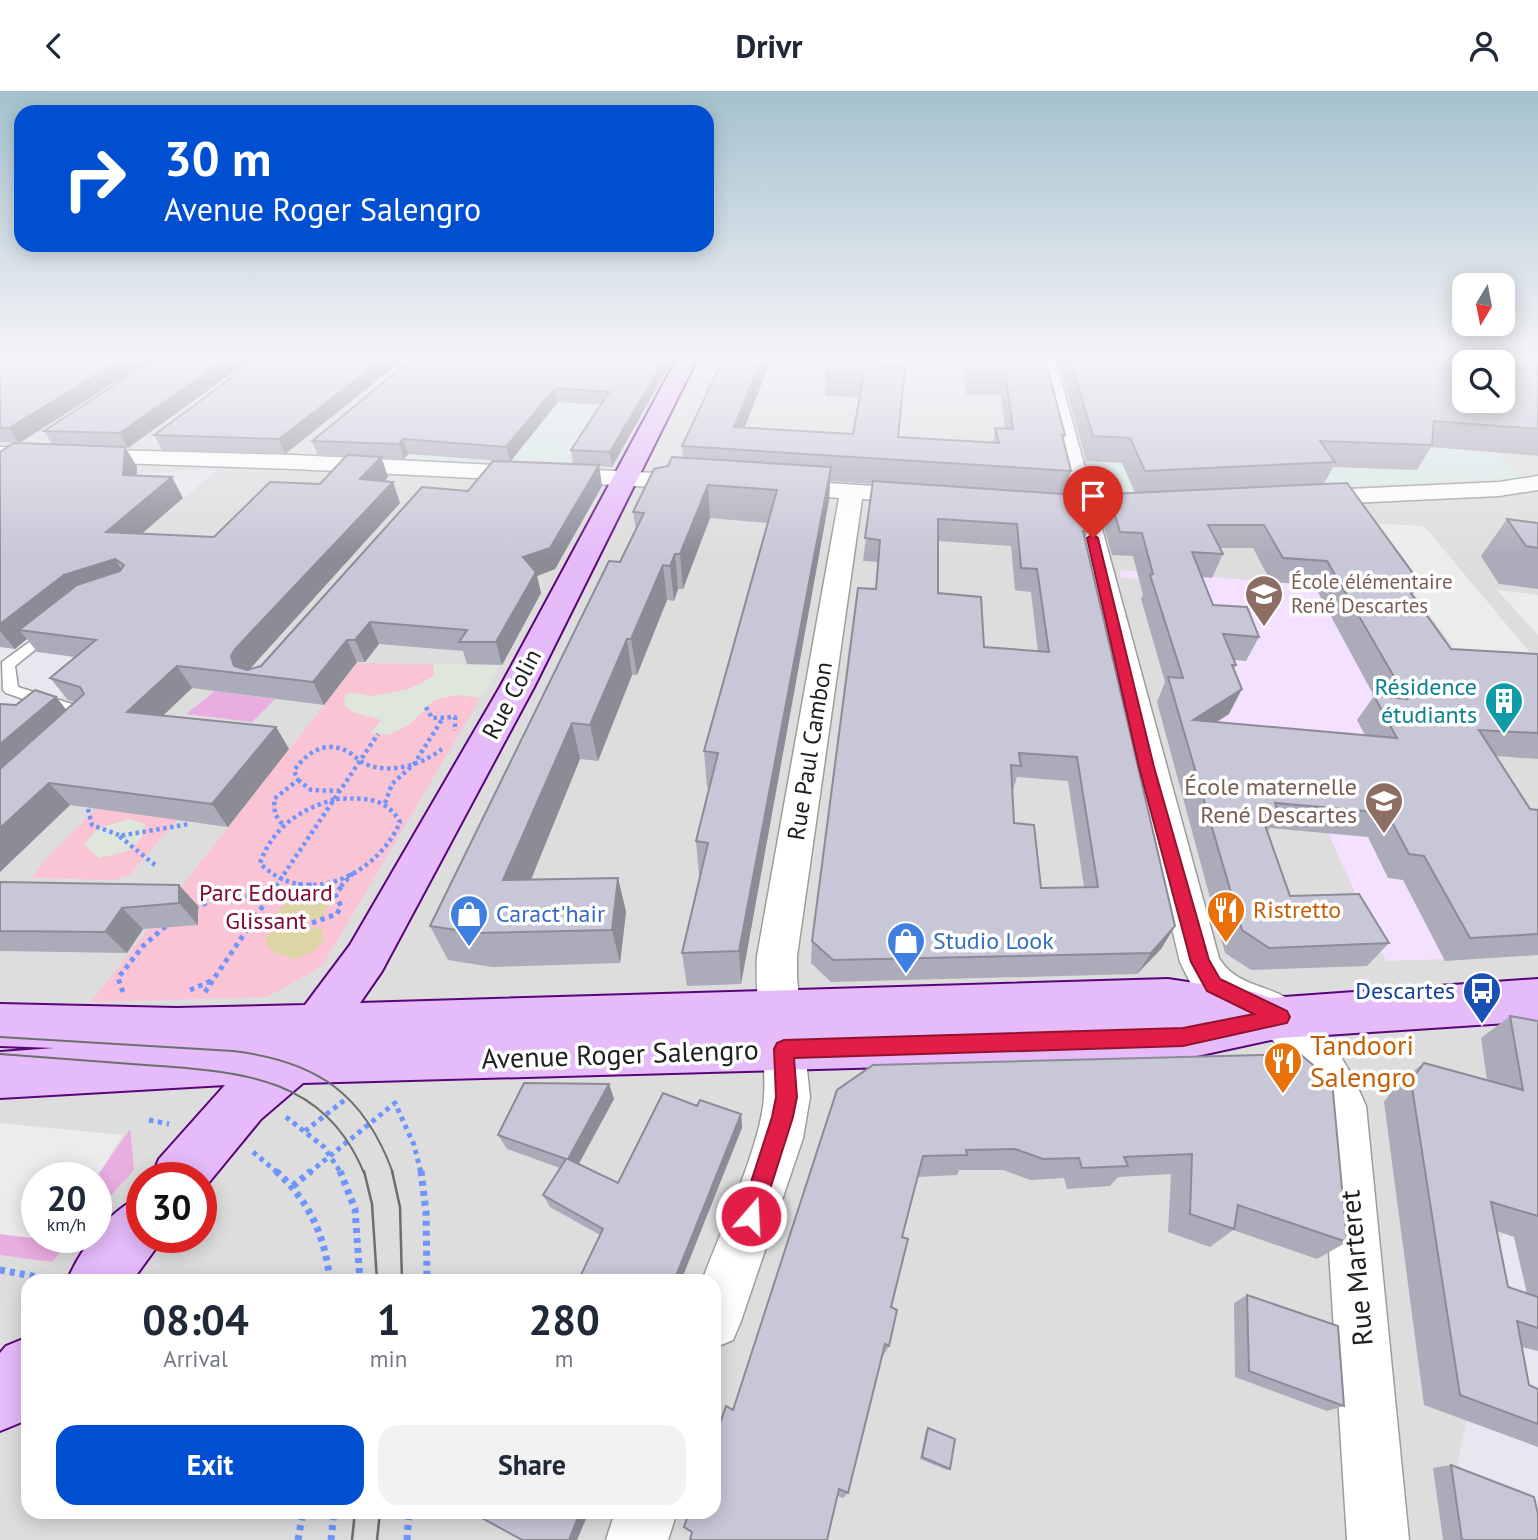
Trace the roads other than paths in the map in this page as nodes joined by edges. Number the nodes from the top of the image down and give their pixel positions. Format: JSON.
{"nodes":[{"id":1,"x":653,"y":423,"type":"edge"},
{"id":2,"x":1063,"y":423,"type":"edge"},
{"id":3,"x":55,"y":433,"type":"edge"},
{"id":4,"x":166,"y":435,"type":"edge"},
{"id":5,"x":312,"y":447,"type":"edge"},
{"id":6,"x":0,"y":453,"type":"edge"},
{"id":7,"x":23,"y":453,"type":"junction"},
{"id":8,"x":137,"y":456,"type":"junction"},
{"id":9,"x":294,"y":462,"type":"junction"},
{"id":10,"x":0,"y":469,"type":"edge"},
{"id":11,"x":446,"y":469,"type":"junction"},
{"id":12,"x":624,"y":477,"type":"junction"},
{"id":13,"x":723,"y":483,"type":"edge"},
{"id":14,"x":1538,"y":483,"type":"edge"},
{"id":15,"x":763,"y":486,"type":"edge"},
{"id":16,"x":852,"y":491,"type":"junction"},
{"id":17,"x":424,"y":495,"type":"edge"},
{"id":18,"x":940,"y":498,"type":"edge"},
{"id":19,"x":1282,"y":499,"type":"edge"},
{"id":20,"x":1009,"y":503,"type":"edge"},
{"id":21,"x":1173,"y":504,"type":"edge"},
{"id":22,"x":1085,"y":508,"type":"junction"},
{"id":23,"x":66,"y":617,"type":"edge"},
{"id":24,"x":81,"y":725,"type":"edge"},
{"id":25,"x":1538,"y":1000,"type":"edge"},
{"id":26,"x":1280,"y":1017,"type":"junction"},
{"id":27,"x":319,"y":1024,"type":"junction"},
{"id":28,"x":0,"y":1025,"type":"edge"},
{"id":29,"x":781,"y":1030,"type":"junction"},
{"id":30,"x":290,"y":1063,"type":"junction"},
{"id":31,"x":0,"y":1075,"type":"edge"},
{"id":32,"x":191,"y":1162,"type":"edge"},
{"id":33,"x":126,"y":1244,"type":"edge"},
{"id":34,"x":102,"y":1274,"type":"edge"},
{"id":35,"x":721,"y":1301,"type":"edge"},
{"id":36,"x":21,"y":1376,"type":"edge"},
{"id":37,"x":0,"y":1399,"type":"edge"},
{"id":38,"x":644,"y":1519,"type":"edge"},
{"id":39,"x":636,"y":1540,"type":"edge"},
{"id":40,"x":1378,"y":1540,"type":"edge"}],
"edges":[{"from":1,"to":12,"type":"main road","name":"Rue Colin"},
{"from":2,"to":22,"type":"street"},
{"from":3,"to":7,"type":"street"},
{"from":4,"to":8,"type":"street"},
{"from":5,"to":9,"type":"street"},
{"from":6,"to":7,"type":"street"},
{"from":7,"to":8,"type":"street"},
{"from":7,"to":10,"type":"street"},
{"from":8,"to":9,"type":"street"},
{"from":9,"to":11,"type":"street"},
{"from":11,"to":12,"type":"street"},
{"from":11,"to":17,"type":"street"},
{"from":12,"to":13,"type":"street"},
{"from":12,"to":27,"type":"main road","name":"Rue Colin"},
{"from":14,"to":19,"type":"street"},
{"from":15,"to":16,"type":"street"},
{"from":16,"to":18,"type":"street"},
{"from":16,"to":29,"type":"street","name":"Rue Paul Cambon"},
{"from":20,"to":22,"type":"street"},
{"from":21,"to":22,"type":"street"},
{"from":22,"to":26,"type":"street"},
{"from":23,"to":24,"type":"lane"},
{"from":25,"to":26,"type":"main road","name":"Avenue Roger Salengro"},
{"from":26,"to":29,"type":"main road","name":"Avenue Roger Salengro"},
{"from":26,"to":40,"type":"street","name":"Rue Marteret"},
{"from":27,"to":28,"type":"main road","name":"Avenue Roger Salengro"},
{"from":27,"to":29,"type":"main road","name":"Avenue Roger Salengro"},
{"from":27,"to":30,"type":"main road","name":"Rue Colin"},
{"from":29,"to":30,"type":"main road","name":"Avenue Roger Salengro"},
{"from":29,"to":35,"type":"street","name":"Rue Paul Cambon"},
{"from":30,"to":31,"type":"main road","name":"Avenue Roger Salengro"},
{"from":30,"to":32,"type":"main road","name":"Rue Colin"},
{"from":33,"to":34,"type":"main road"},
{"from":36,"to":37,"type":"main road"},
{"from":38,"to":39,"type":"street"}]}
